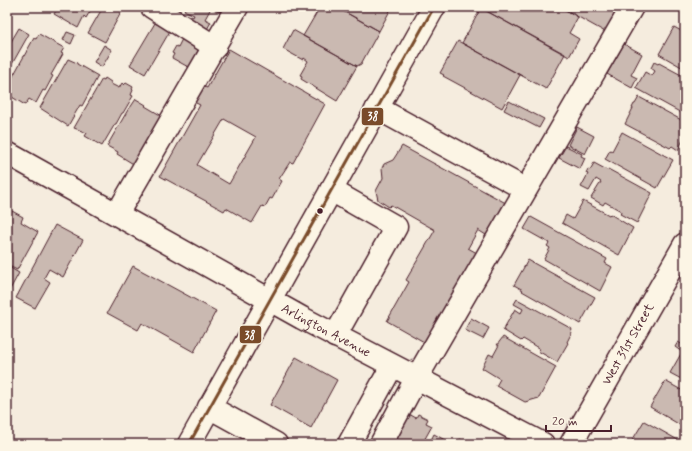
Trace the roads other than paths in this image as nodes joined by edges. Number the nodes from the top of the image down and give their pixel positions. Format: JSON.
{"nodes":[{"id":1,"x":152,"y":7,"type":"edge"},
{"id":2,"x":237,"y":7,"type":"edge"},
{"id":3,"x":434,"y":7,"type":"edge"},
{"id":4,"x":632,"y":7,"type":"edge"},
{"id":5,"x":214,"y":46,"type":"junction"},
{"id":6,"x":377,"y":108,"type":"junction"},
{"id":7,"x":7,"y":153,"type":"edge"},
{"id":8,"x":514,"y":183,"type":"dead end"},
{"id":9,"x":331,"y":190,"type":"junction"},
{"id":10,"x":117,"y":214,"type":"junction"},
{"id":11,"x":685,"y":244,"type":"edge"},
{"id":12,"x":269,"y":301,"type":"junction"},
{"id":13,"x":335,"y":336,"type":"junction"},
{"id":14,"x":392,"y":366,"type":"junction"},
{"id":15,"x":416,"y":379,"type":"junction"},
{"id":16,"x":210,"y":407,"type":"junction"},
{"id":17,"x":189,"y":444,"type":"edge"},
{"id":18,"x":276,"y":444,"type":"edge"},
{"id":19,"x":349,"y":444,"type":"edge"},
{"id":20,"x":381,"y":444,"type":"edge"},
{"id":21,"x":542,"y":444,"type":"edge"},
{"id":22,"x":571,"y":444,"type":"edge"}],
"edges":[{"from":1,"to":5,"type":"main road"},
{"from":2,"to":5,"type":"main road"},
{"from":3,"to":6,"type":"main road"},
{"from":4,"to":15,"type":"main road"},
{"from":5,"to":10,"type":"main road"},
{"from":6,"to":8,"type":"main road"},
{"from":6,"to":9,"type":"main road"},
{"from":7,"to":10,"type":"main road","name":"Arlington Avenue"},
{"from":9,"to":12,"type":"main road"},
{"from":9,"to":13,"type":"main road"},
{"from":10,"to":12,"type":"main road","name":"Arlington Avenue"},
{"from":11,"to":22,"type":"main road","name":"West 31st Street"},
{"from":12,"to":13,"type":"main road","name":"Arlington Avenue"},
{"from":12,"to":16,"type":"main road"},
{"from":13,"to":14,"type":"main road","name":"Arlington Avenue"},
{"from":14,"to":15,"type":"main road","name":"Arlington Avenue"},
{"from":14,"to":19,"type":"main road"},
{"from":15,"to":20,"type":"main road"},
{"from":15,"to":21,"type":"main road","name":"Arlington Avenue"},
{"from":16,"to":17,"type":"main road"},
{"from":16,"to":18,"type":"main road"}]}
